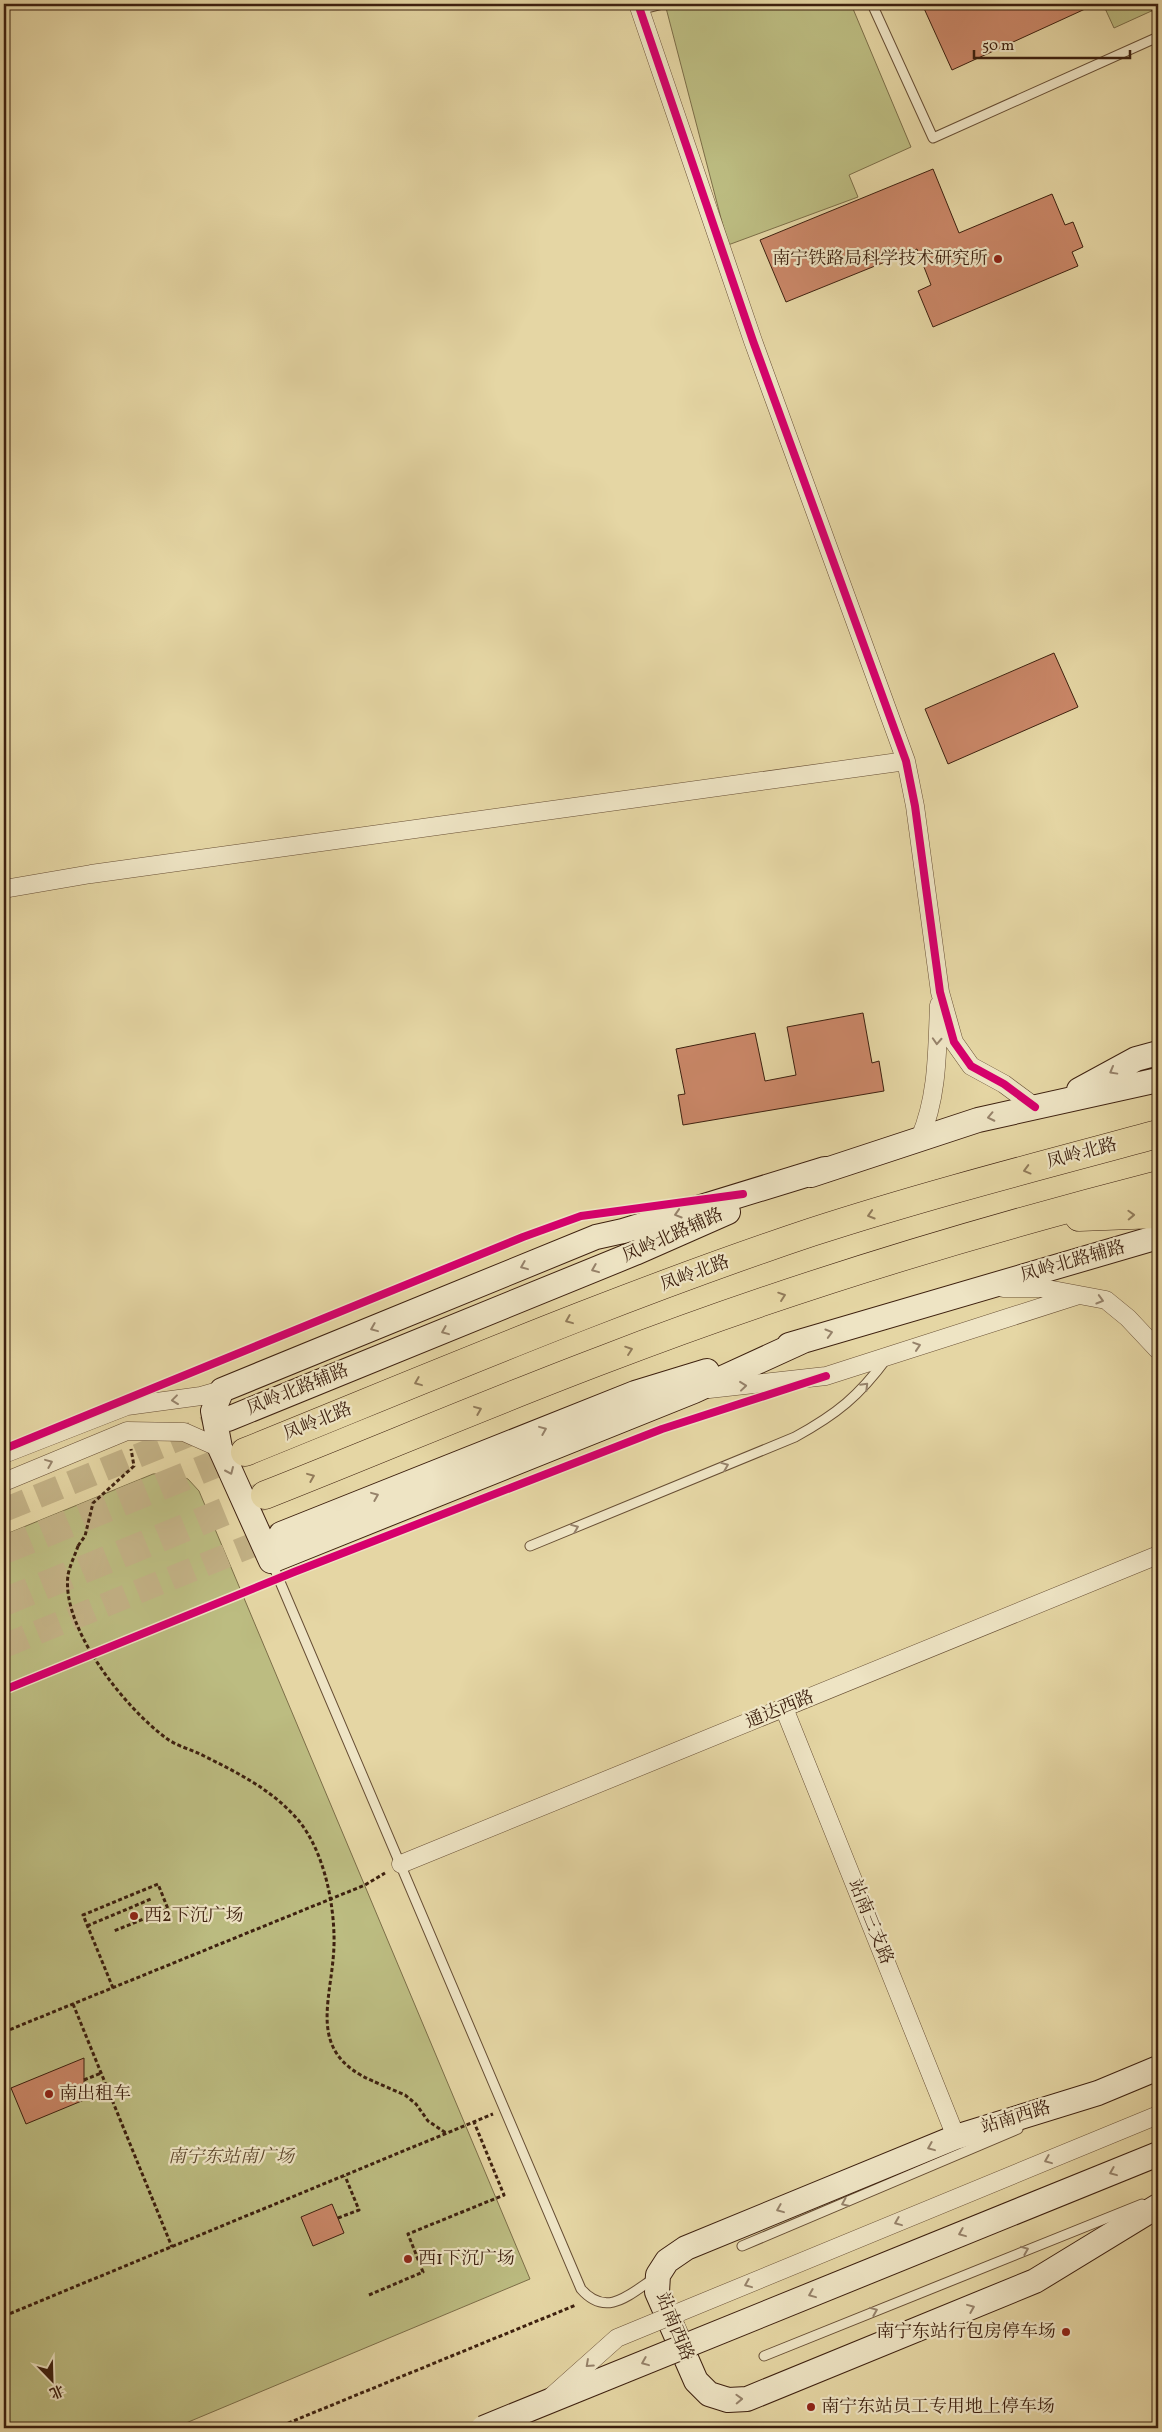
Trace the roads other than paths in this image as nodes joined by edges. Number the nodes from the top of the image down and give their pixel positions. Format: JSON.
{"nodes":[{"id":1,"x":663,"y":4,"type":"edge"},
{"id":2,"x":872,"y":4,"type":"edge"},
{"id":3,"x":1154,"y":4,"type":"edge"},
{"id":4,"x":638,"y":7,"type":"edge"},
{"id":5,"x":1158,"y":12,"type":"edge"},
{"id":6,"x":1158,"y":37,"type":"edge"},
{"id":7,"x":906,"y":761,"type":"junction"},
{"id":8,"x":4,"y":889,"type":"edge"},
{"id":9,"x":940,"y":992,"type":"junction"},
{"id":10,"x":1158,"y":1053,"type":"edge"},
{"id":11,"x":1158,"y":1080,"type":"edge"},
{"id":12,"x":1044,"y":1106,"type":"junction"},
{"id":13,"x":1158,"y":1134,"type":"edge"},
{"id":14,"x":920,"y":1138,"type":"junction"},
{"id":15,"x":825,"y":1169,"type":"junction"},
{"id":16,"x":1158,"y":1185,"type":"edge"},
{"id":17,"x":1158,"y":1214,"type":"edge"},
{"id":18,"x":1030,"y":1218,"type":"junction"},
{"id":19,"x":1158,"y":1237,"type":"edge"},
{"id":20,"x":982,"y":1288,"type":"junction"},
{"id":21,"x":1079,"y":1295,"type":"junction"},
{"id":22,"x":803,"y":1340,"type":"junction"},
{"id":23,"x":1158,"y":1350,"type":"edge"},
{"id":24,"x":890,"y":1355,"type":"junction"},
{"id":25,"x":222,"y":1390,"type":"junction"},
{"id":26,"x":694,"y":1391,"type":"junction"},
{"id":27,"x":228,"y":1419,"type":"tunnel mouth"},
{"id":28,"x":232,"y":1450,"type":"junction"},
{"id":29,"x":4,"y":1454,"type":"edge"},
{"id":30,"x":4,"y":1482,"type":"edge"},
{"id":31,"x":265,"y":1495,"type":"tunnel mouth"},
{"id":32,"x":281,"y":1534,"type":"tunnel mouth"},
{"id":33,"x":530,"y":1546,"type":"dead end"},
{"id":34,"x":1158,"y":1556,"type":"edge"},
{"id":35,"x":271,"y":1561,"type":"junction"},
{"id":36,"x":784,"y":1708,"type":"junction"},
{"id":37,"x":401,"y":1864,"type":"junction"},
{"id":38,"x":1158,"y":2068,"type":"edge"},
{"id":39,"x":1098,"y":2093,"type":"junction"},
{"id":40,"x":1158,"y":2115,"type":"edge"},
{"id":41,"x":956,"y":2136,"type":"junction"},
{"id":42,"x":1158,"y":2154,"type":"edge"},
{"id":43,"x":1158,"y":2198,"type":"edge"},
{"id":44,"x":1158,"y":2206,"type":"edge"},
{"id":45,"x":742,"y":2246,"type":"dead end"},
{"id":46,"x":658,"y":2275,"type":"junction"},
{"id":47,"x":764,"y":2356,"type":"dead end"},
{"id":48,"x":545,"y":2402,"type":"junction"},
{"id":49,"x":483,"y":2428,"type":"edge"}],
"edges":[{"from":1,"to":4,"type":"lane"},
{"from":2,"to":6,"type":"lane"},
{"from":3,"to":5,"type":"lane"},
{"from":4,"to":7,"type":"street"},
{"from":7,"to":8,"type":"street"},
{"from":7,"to":9,"type":"street"},
{"from":9,"to":12,"type":"street"},
{"from":9,"to":14,"type":"street","one_way":true},
{"from":10,"to":12,"type":"main road","one_way":true},
{"from":11,"to":12,"type":"main road","name":"凤岭北路辅路"},
{"from":12,"to":14,"type":"main road","name":"凤岭北路辅路","one_way":true},
{"from":13,"to":28,"type":"highway","name":"凤岭北路","one_way":true},
{"from":14,"to":15,"type":"main road","name":"凤岭北路辅路"},
{"from":15,"to":25,"type":"main road","one_way":true},
{"from":15,"to":27,"type":"main road","name":"凤岭北路辅路","one_way":true},
{"from":16,"to":18,"type":"highway"},
{"from":18,"to":17,"type":"highway","one_way":true},
{"from":31,"to":18,"type":"highway","one_way":true},
{"from":19,"to":20,"type":"main road","name":"凤岭北路辅路"},
{"from":20,"to":21,"type":"street"},
{"from":22,"to":20,"type":"main road","name":"凤岭北路辅路","one_way":true},
{"from":21,"to":23,"type":"street","one_way":true},
{"from":24,"to":21,"type":"street","one_way":true},
{"from":22,"to":26,"type":"main road"},
{"from":32,"to":22,"type":"main road","name":"凤岭北路辅路","one_way":true},
{"from":26,"to":24,"type":"street","one_way":true},
{"from":33,"to":24,"type":"lane","one_way":true},
{"from":25,"to":28,"type":"main road"},
{"from":25,"to":29,"type":"street","one_way":true},
{"from":26,"to":35,"type":"main road"},
{"from":30,"to":28,"type":"street","one_way":true},
{"from":28,"to":35,"type":"main road","one_way":true},
{"from":34,"to":36,"type":"street","name":"通达西路"},
{"from":35,"to":37,"type":"lane"},
{"from":36,"to":37,"type":"street","name":"通达西路"},
{"from":36,"to":41,"type":"street","name":"站南三支路"},
{"from":37,"to":46,"type":"lane"},
{"from":38,"to":39,"type":"main road","name":"站南西路"},
{"from":39,"to":41,"type":"main road","name":"站南西路"},
{"from":39,"to":45,"type":"lane","one_way":true},
{"from":40,"to":48,"type":"street","one_way":true,"bridge":true},
{"from":41,"to":46,"type":"main road","name":"站南西路","one_way":true},
{"from":42,"to":48,"type":"main road","one_way":true,"bridge":true},
{"from":47,"to":43,"type":"lane","one_way":true},
{"from":46,"to":44,"type":"main road","name":"站南西路","one_way":true},
{"from":48,"to":49,"type":"main road","bridge":true}]}
